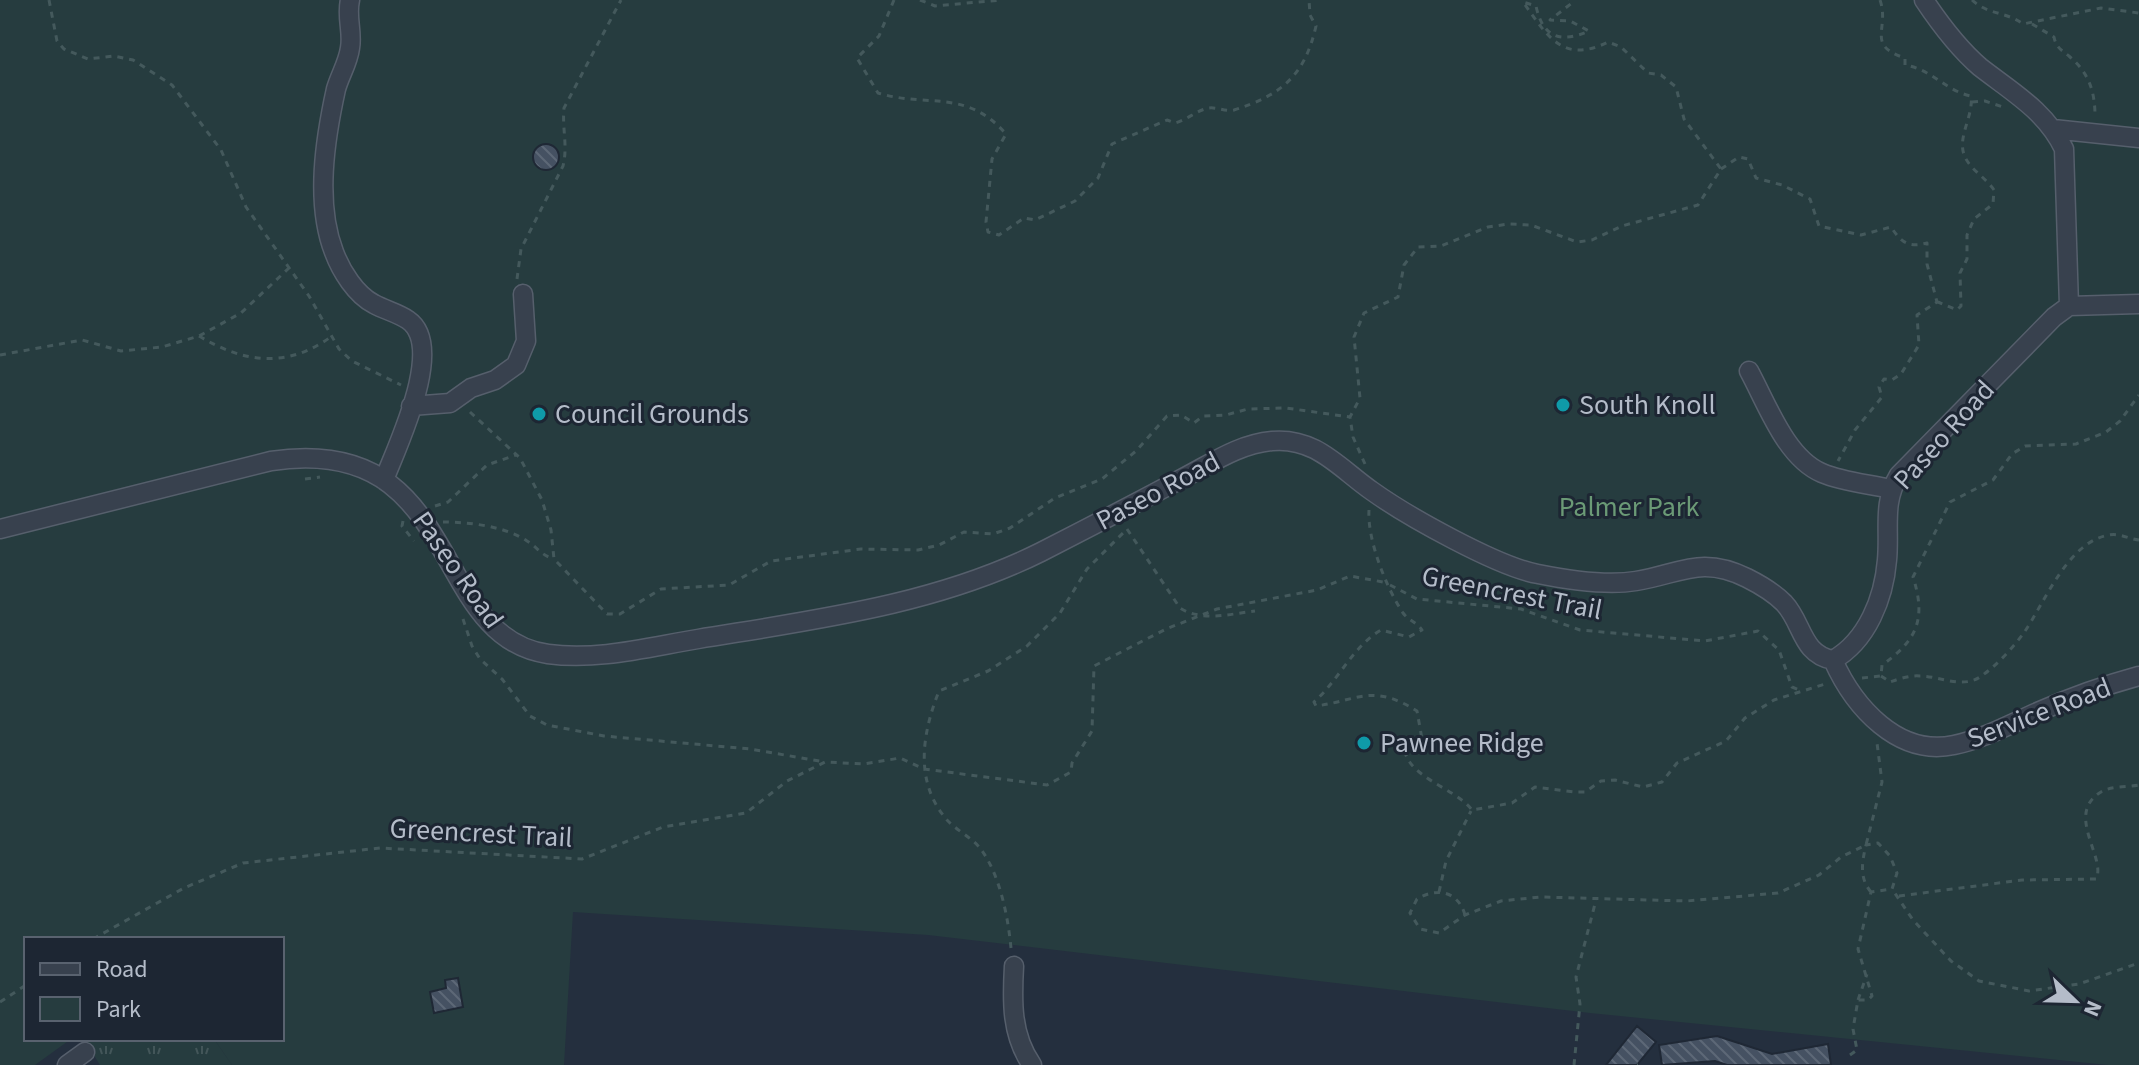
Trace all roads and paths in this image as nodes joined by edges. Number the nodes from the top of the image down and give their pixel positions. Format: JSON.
{"nodes":[{"id":1,"x":49,"y":0,"type":"edge"},
{"id":2,"x":350,"y":0,"type":"edge"},
{"id":3,"x":621,"y":0,"type":"edge"},
{"id":4,"x":894,"y":0,"type":"edge"},
{"id":5,"x":920,"y":0,"type":"edge"},
{"id":6,"x":1001,"y":0,"type":"edge"},
{"id":7,"x":1309,"y":0,"type":"edge"},
{"id":8,"x":1569,"y":0,"type":"edge"},
{"id":9,"x":1880,"y":0,"type":"edge"},
{"id":10,"x":1924,"y":0,"type":"edge"},
{"id":11,"x":1972,"y":0,"type":"edge"},
{"id":12,"x":2139,"y":13,"type":"edge"},
{"id":13,"x":2032,"y":24,"type":"junction"},
{"id":14,"x":2095,"y":121,"type":"dead end"},
{"id":15,"x":2053,"y":129,"type":"junction"},
{"id":16,"x":2139,"y":138,"type":"edge"},
{"id":17,"x":1721,"y":169,"type":"junction"},
{"id":18,"x":289,"y":268,"type":"junction"},
{"id":19,"x":523,"y":294,"type":"joint"},
{"id":20,"x":1937,"y":302,"type":"junction"},
{"id":21,"x":2139,"y":304,"type":"edge"},
{"id":22,"x":2069,"y":306,"type":"junction"},
{"id":23,"x":199,"y":336,"type":"junction"},
{"id":24,"x":332,"y":336,"type":"junction"},
{"id":25,"x":0,"y":355,"type":"edge"},
{"id":26,"x":1749,"y":371,"type":"dead end"},
{"id":27,"x":1360,"y":391,"type":"dead end"},
{"id":28,"x":2139,"y":395,"type":"edge"},
{"id":29,"x":413,"y":398,"type":"junction"},
{"id":30,"x":457,"y":400,"type":"junction"},
{"id":31,"x":1350,"y":417,"type":"dead end"},
{"id":32,"x":516,"y":455,"type":"junction"},
{"id":33,"x":1834,"y":476,"type":"junction"},
{"id":34,"x":384,"y":480,"type":"junction"},
{"id":35,"x":1890,"y":489,"type":"junction"},
{"id":36,"x":1116,"y":513,"type":"junction"},
{"id":37,"x":425,"y":520,"type":"junction"},
{"id":38,"x":0,"y":529,"type":"edge"},
{"id":39,"x":1127,"y":529,"type":"junction"},
{"id":40,"x":2139,"y":540,"type":"edge"},
{"id":41,"x":554,"y":559,"type":"junction"},
{"id":42,"x":1385,"y":582,"type":"junction"},
{"id":43,"x":1255,"y":611,"type":"dead end"},
{"id":44,"x":1195,"y":615,"type":"junction"},
{"id":45,"x":462,"y":617,"type":"dead end"},
{"id":46,"x":1836,"y":668,"type":"junction"},
{"id":47,"x":1881,"y":676,"type":"junction"},
{"id":48,"x":2139,"y":676,"type":"edge"},
{"id":49,"x":1804,"y":692,"type":"junction"},
{"id":50,"x":1873,"y":719,"type":"junction"},
{"id":51,"x":825,"y":762,"type":"junction"},
{"id":52,"x":924,"y":769,"type":"junction"},
{"id":53,"x":2139,"y":785,"type":"edge"},
{"id":54,"x":1472,"y":810,"type":"junction"},
{"id":55,"x":1866,"y":845,"type":"junction"},
{"id":56,"x":1892,"y":889,"type":"junction"},
{"id":57,"x":1439,"y":892,"type":"junction"},
{"id":58,"x":1871,"y":892,"type":"junction"},
{"id":59,"x":1899,"y":896,"type":"junction"},
{"id":60,"x":1596,"y":900,"type":"junction"},
{"id":61,"x":1465,"y":915,"type":"junction"},
{"id":62,"x":97,"y":937,"type":"edge"},
{"id":63,"x":2139,"y":963,"type":"edge"},
{"id":64,"x":1014,"y":966,"type":"joint"},
{"id":65,"x":1867,"y":974,"type":"junction"},
{"id":66,"x":24,"y":986,"type":"edge"},
{"id":67,"x":1858,"y":1000,"type":"junction"},
{"id":68,"x":0,"y":1002,"type":"edge"},
{"id":69,"x":85,"y":1052,"type":"dead end"},
{"id":70,"x":1850,"y":1055,"type":"dead end"},
{"id":71,"x":67,"y":1065,"type":"edge"},
{"id":72,"x":1032,"y":1065,"type":"edge"},
{"id":73,"x":1574,"y":1065,"type":"edge"}],
"edges":[{"from":1,"to":18,"type":"path"},
{"from":2,"to":29,"type":"street"},
{"from":3,"to":19,"type":"path"},
{"from":4,"to":7,"type":"path"},
{"from":5,"to":6,"type":"path"},
{"from":8,"to":17,"type":"path"},
{"from":9,"to":20,"type":"path"},
{"from":10,"to":15,"type":"street"},
{"from":11,"to":13,"type":"path"},
{"from":12,"to":13,"type":"path"},
{"from":13,"to":14,"type":"path"},
{"from":15,"to":16,"type":"street"},
{"from":15,"to":22,"type":"street"},
{"from":17,"to":20,"type":"path"},
{"from":17,"to":27,"type":"path"},
{"from":18,"to":23,"type":"path"},
{"from":18,"to":24,"type":"path"},
{"from":19,"to":30,"type":"street"},
{"from":20,"to":33,"type":"path"},
{"from":21,"to":22,"type":"street"},
{"from":22,"to":35,"type":"street","name":"Paseo Road"},
{"from":23,"to":24,"type":"path"},
{"from":23,"to":25,"type":"path"},
{"from":24,"to":29,"type":"path"},
{"from":26,"to":33,"type":"street"},
{"from":28,"to":47,"type":"path"},
{"from":29,"to":30,"type":"street"},
{"from":29,"to":34,"type":"street"},
{"from":30,"to":32,"type":"path"},
{"from":31,"to":41,"type":"path"},
{"from":32,"to":37,"type":"path"},
{"from":32,"to":41,"type":"path"},
{"from":33,"to":35,"type":"street"},
{"from":34,"to":37,"type":"street","name":"Paseo Road"},
{"from":34,"to":38,"type":"street","name":"Paseo Road"},
{"from":35,"to":46,"type":"street","name":"Paseo Road"},
{"from":36,"to":37,"type":"street","name":"Paseo Road"},
{"from":36,"to":39,"type":"path"},
{"from":36,"to":46,"type":"street","name":"Paseo Road"},
{"from":37,"to":41,"type":"path"},
{"from":39,"to":44,"type":"path"},
{"from":39,"to":52,"type":"path"},
{"from":40,"to":47,"type":"path"},
{"from":42,"to":44,"type":"path","name":"Greencrest Trail"},
{"from":42,"to":49,"type":"path","name":"Greencrest Trail"},
{"from":42,"to":54,"type":"path"},
{"from":43,"to":44,"type":"path"},
{"from":44,"to":52,"type":"path","name":"Greencrest Trail"},
{"from":45,"to":51,"type":"path"},
{"from":46,"to":47,"type":"path"},
{"from":46,"to":49,"type":"path"},
{"from":46,"to":50,"type":"street","name":"Service Road"},
{"from":48,"to":50,"type":"street","name":"Service Road"},
{"from":49,"to":54,"type":"path"},
{"from":50,"to":55,"type":"path"},
{"from":51,"to":52,"type":"path","name":"Greencrest Trail"},
{"from":51,"to":62,"type":"path","name":"Greencrest Trail"},
{"from":52,"to":64,"type":"path"},
{"from":53,"to":59,"type":"path"},
{"from":54,"to":57,"type":"path"},
{"from":55,"to":56,"type":"path"},
{"from":55,"to":58,"type":"path"},
{"from":55,"to":60,"type":"path"},
{"from":56,"to":58,"type":"path"},
{"from":56,"to":59,"type":"path"},
{"from":57,"to":61,"type":"path"},
{"from":57,"to":61,"type":"path"},
{"from":58,"to":65,"type":"path"},
{"from":59,"to":63,"type":"path"},
{"from":60,"to":61,"type":"path"},
{"from":60,"to":73,"type":"path"},
{"from":64,"to":72,"type":"street"},
{"from":65,"to":67,"type":"path"},
{"from":65,"to":67,"type":"path"},
{"from":66,"to":68,"type":"path"},
{"from":67,"to":70,"type":"path"},
{"from":69,"to":71,"type":"street"}]}
